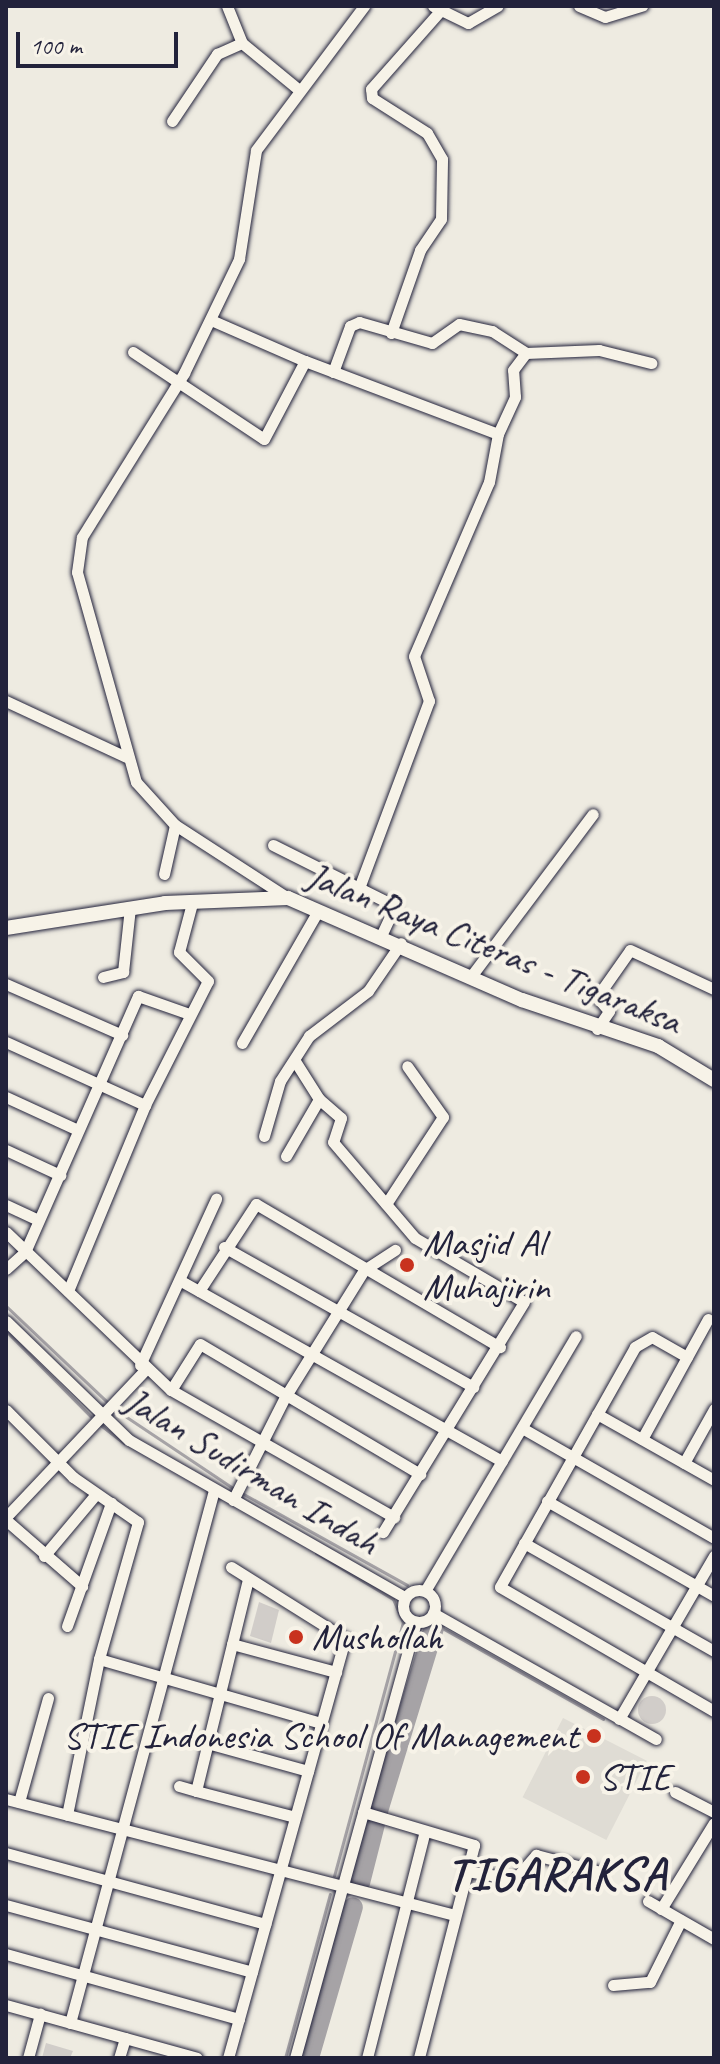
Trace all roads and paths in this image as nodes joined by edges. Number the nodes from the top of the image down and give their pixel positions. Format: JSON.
{"nodes":[{"id":1,"x":227,"y":6,"type":"edge"},
{"id":2,"x":364,"y":6,"type":"edge"},
{"id":3,"x":497,"y":6,"type":"edge"},
{"id":4,"x":579,"y":6,"type":"edge"},
{"id":5,"x":642,"y":6,"type":"edge"},
{"id":6,"x":437,"y":8,"type":"edge"},
{"id":7,"x":242,"y":43,"type":"junction"},
{"id":8,"x":298,"y":89,"type":"junction"},
{"id":9,"x":172,"y":121,"type":"dead end"},
{"id":10,"x":211,"y":320,"type":"junction"},
{"id":11,"x":391,"y":333,"type":"junction"},
{"id":12,"x":133,"y":352,"type":"dead end"},
{"id":13,"x":526,"y":353,"type":"junction"},
{"id":14,"x":305,"y":361,"type":"junction"},
{"id":15,"x":651,"y":363,"type":"dead end"},
{"id":16,"x":333,"y":372,"type":"junction"},
{"id":17,"x":175,"y":384,"type":"junction"},
{"id":18,"x":498,"y":434,"type":"junction"},
{"id":19,"x":6,"y":701,"type":"edge"},
{"id":20,"x":126,"y":757,"type":"junction"},
{"id":21,"x":593,"y":814,"type":"dead end"},
{"id":22,"x":175,"y":825,"type":"junction"},
{"id":23,"x":273,"y":845,"type":"dead end"},
{"id":24,"x":164,"y":874,"type":"dead end"},
{"id":25,"x":359,"y":888,"type":"junction"},
{"id":26,"x":288,"y":898,"type":"junction"},
{"id":27,"x":192,"y":903,"type":"junction"},
{"id":28,"x":130,"y":908,"type":"junction"},
{"id":29,"x":318,"y":911,"type":"junction"},
{"id":30,"x":6,"y":928,"type":"edge"},
{"id":31,"x":380,"y":938,"type":"junction"},
{"id":32,"x":401,"y":943,"type":"junction"},
{"id":33,"x":472,"y":975,"type":"junction"},
{"id":34,"x":103,"y":977,"type":"dead end"},
{"id":35,"x":6,"y":984,"type":"edge"},
{"id":36,"x":714,"y":989,"type":"edge"},
{"id":37,"x":189,"y":1014,"type":"junction"},
{"id":38,"x":597,"y":1029,"type":"junction"},
{"id":39,"x":122,"y":1035,"type":"junction"},
{"id":40,"x":6,"y":1042,"type":"edge"},
{"id":41,"x":242,"y":1043,"type":"dead end"},
{"id":42,"x":295,"y":1061,"type":"junction"},
{"id":43,"x":407,"y":1066,"type":"dead end"},
{"id":44,"x":712,"y":1075,"type":"edge"},
{"id":45,"x":101,"y":1085,"type":"junction"},
{"id":46,"x":6,"y":1097,"type":"edge"},
{"id":47,"x":319,"y":1099,"type":"junction"},
{"id":48,"x":145,"y":1105,"type":"junction"},
{"id":49,"x":78,"y":1130,"type":"junction"},
{"id":50,"x":264,"y":1136,"type":"dead end"},
{"id":51,"x":6,"y":1150,"type":"edge"},
{"id":52,"x":286,"y":1156,"type":"dead end"},
{"id":53,"x":60,"y":1175,"type":"junction"},
{"id":54,"x":216,"y":1199,"type":"dead end"},
{"id":55,"x":386,"y":1204,"type":"junction"},
{"id":56,"x":6,"y":1205,"type":"edge"},
{"id":57,"x":38,"y":1220,"type":"junction"},
{"id":58,"x":6,"y":1232,"type":"edge"},
{"id":59,"x":224,"y":1247,"type":"junction"},
{"id":60,"x":395,"y":1250,"type":"dead end"},
{"id":61,"x":25,"y":1252,"type":"junction"},
{"id":62,"x":6,"y":1269,"type":"edge"},
{"id":63,"x":364,"y":1270,"type":"junction"},
{"id":64,"x":181,"y":1281,"type":"junction"},
{"id":65,"x":68,"y":1291,"type":"junction"},
{"id":66,"x":199,"y":1291,"type":"junction"},
{"id":67,"x":339,"y":1310,"type":"junction"},
{"id":68,"x":708,"y":1319,"type":"dead end"},
{"id":69,"x":6,"y":1321,"type":"edge"},
{"id":70,"x":576,"y":1336,"type":"dead end"},
{"id":71,"x":500,"y":1347,"type":"junction"},
{"id":72,"x":311,"y":1354,"type":"junction"},
{"id":73,"x":687,"y":1357,"type":"junction"},
{"id":74,"x":142,"y":1367,"type":"junction"},
{"id":75,"x":473,"y":1387,"type":"junction"},
{"id":76,"x":171,"y":1390,"type":"junction"},
{"id":77,"x":285,"y":1397,"type":"junction"},
{"id":78,"x":6,"y":1410,"type":"edge"},
{"id":79,"x":99,"y":1414,"type":"junction"},
{"id":80,"x":597,"y":1414,"type":"junction"},
{"id":81,"x":712,"y":1417,"type":"edge"},
{"id":82,"x":522,"y":1428,"type":"junction"},
{"id":83,"x":446,"y":1431,"type":"junction"},
{"id":84,"x":642,"y":1439,"type":"junction"},
{"id":85,"x":261,"y":1442,"type":"junction"},
{"id":86,"x":573,"y":1457,"type":"junction"},
{"id":87,"x":55,"y":1459,"type":"junction"},
{"id":88,"x":502,"y":1461,"type":"junction"},
{"id":89,"x":684,"y":1463,"type":"junction"},
{"id":90,"x":420,"y":1474,"type":"junction"},
{"id":91,"x":714,"y":1480,"type":"edge"},
{"id":92,"x":214,"y":1490,"type":"junction"},
{"id":93,"x":96,"y":1494,"type":"junction"},
{"id":94,"x":233,"y":1500,"type":"junction"},
{"id":95,"x":547,"y":1501,"type":"junction"},
{"id":96,"x":111,"y":1503,"type":"junction"},
{"id":97,"x":394,"y":1517,"type":"junction"},
{"id":98,"x":6,"y":1519,"type":"edge"},
{"id":99,"x":383,"y":1532,"type":"dead end"},
{"id":100,"x":714,"y":1538,"type":"edge"},
{"id":101,"x":524,"y":1543,"type":"junction"},
{"id":102,"x":44,"y":1556,"type":"junction"},
{"id":103,"x":714,"y":1556,"type":"edge"},
{"id":104,"x":231,"y":1567,"type":"dead end"},
{"id":105,"x":248,"y":1579,"type":"junction"},
{"id":106,"x":82,"y":1586,"type":"junction"},
{"id":107,"x":697,"y":1586,"type":"junction"},
{"id":108,"x":425,"y":1591,"type":"junction"},
{"id":109,"x":714,"y":1596,"type":"edge"},
{"id":110,"x":404,"y":1597,"type":"junction"},
{"id":111,"x":433,"y":1613,"type":"junction"},
{"id":112,"x":416,"y":1622,"type":"junction"},
{"id":113,"x":67,"y":1626,"type":"dead end"},
{"id":114,"x":672,"y":1628,"type":"junction"},
{"id":115,"x":232,"y":1644,"type":"junction"},
{"id":116,"x":714,"y":1651,"type":"edge"},
{"id":117,"x":99,"y":1659,"type":"junction"},
{"id":118,"x":647,"y":1671,"type":"junction"},
{"id":119,"x":336,"y":1672,"type":"junction"},
{"id":120,"x":163,"y":1678,"type":"junction"},
{"id":121,"x":218,"y":1693,"type":"junction"},
{"id":122,"x":48,"y":1698,"type":"dead end"},
{"id":123,"x":714,"y":1711,"type":"edge"},
{"id":124,"x":619,"y":1719,"type":"junction"},
{"id":125,"x":321,"y":1723,"type":"junction"},
{"id":126,"x":656,"y":1739,"type":"dead end"},
{"id":127,"x":207,"y":1743,"type":"junction"},
{"id":128,"x":308,"y":1771,"type":"junction"},
{"id":129,"x":179,"y":1786,"type":"dead end"},
{"id":130,"x":196,"y":1791,"type":"junction"},
{"id":131,"x":675,"y":1792,"type":"dead end"},
{"id":132,"x":6,"y":1799,"type":"edge"},
{"id":133,"x":19,"y":1802,"type":"junction"},
{"id":134,"x":363,"y":1812,"type":"junction"},
{"id":135,"x":714,"y":1812,"type":"edge"},
{"id":136,"x":67,"y":1815,"type":"junction"},
{"id":137,"x":295,"y":1817,"type":"junction"},
{"id":138,"x":714,"y":1823,"type":"edge"},
{"id":139,"x":122,"y":1830,"type":"junction"},
{"id":140,"x":425,"y":1831,"type":"junction"},
{"id":141,"x":6,"y":1853,"type":"edge"},
{"id":142,"x":467,"y":1871,"type":"junction"},
{"id":143,"x":600,"y":1872,"type":"dead end"},
{"id":144,"x":280,"y":1873,"type":"junction"},
{"id":145,"x":108,"y":1881,"type":"junction"},
{"id":146,"x":342,"y":1890,"type":"junction"},
{"id":147,"x":405,"y":1901,"type":"junction"},
{"id":148,"x":648,"y":1901,"type":"dead end"},
{"id":149,"x":6,"y":1905,"type":"edge"},
{"id":150,"x":661,"y":1909,"type":"junction"},
{"id":151,"x":453,"y":1915,"type":"junction"},
{"id":152,"x":681,"y":1920,"type":"junction"},
{"id":153,"x":265,"y":1924,"type":"junction"},
{"id":154,"x":95,"y":1929,"type":"junction"},
{"id":155,"x":714,"y":1939,"type":"edge"},
{"id":156,"x":6,"y":1954,"type":"edge"},
{"id":157,"x":252,"y":1972,"type":"junction"},
{"id":158,"x":83,"y":1975,"type":"junction"},
{"id":159,"x":613,"y":1985,"type":"dead end"},
{"id":160,"x":6,"y":2005,"type":"edge"},
{"id":161,"x":40,"y":2014,"type":"junction"},
{"id":162,"x":239,"y":2019,"type":"junction"},
{"id":163,"x":70,"y":2023,"type":"junction"},
{"id":164,"x":125,"y":2038,"type":"junction"},
{"id":165,"x":28,"y":2058,"type":"edge"},
{"id":166,"x":119,"y":2058,"type":"edge"},
{"id":167,"x":197,"y":2058,"type":"edge"},
{"id":168,"x":228,"y":2058,"type":"edge"},
{"id":169,"x":295,"y":2058,"type":"edge"},
{"id":170,"x":367,"y":2058,"type":"edge"},
{"id":171,"x":419,"y":2058,"type":"edge"}],
"edges":[{"from":1,"to":7,"type":"street"},
{"from":2,"to":8,"type":"street"},
{"from":3,"to":6,"type":"street"},
{"from":4,"to":5,"type":"street"},
{"from":6,"to":11,"type":"street"},
{"from":7,"to":8,"type":"street"},
{"from":7,"to":9,"type":"street"},
{"from":8,"to":10,"type":"street"},
{"from":10,"to":14,"type":"street"},
{"from":10,"to":17,"type":"street"},
{"from":11,"to":13,"type":"street"},
{"from":11,"to":16,"type":"street"},
{"from":12,"to":17,"type":"street"},
{"from":13,"to":15,"type":"street"},
{"from":13,"to":18,"type":"street"},
{"from":14,"to":16,"type":"street"},
{"from":14,"to":17,"type":"street"},
{"from":16,"to":18,"type":"street"},
{"from":17,"to":20,"type":"street"},
{"from":18,"to":25,"type":"street"},
{"from":19,"to":20,"type":"street"},
{"from":20,"to":22,"type":"street"},
{"from":21,"to":33,"type":"street"},
{"from":22,"to":24,"type":"street"},
{"from":22,"to":26,"type":"street"},
{"from":23,"to":25,"type":"street"},
{"from":25,"to":31,"type":"street"},
{"from":26,"to":27,"type":"main road","name":"Jalan Raya Citeras - Tigaraksa"},
{"from":26,"to":29,"type":"main road","name":"Jalan Raya Citeras - Tigaraksa"},
{"from":27,"to":28,"type":"main road","name":"Jalan Raya Citeras - Tigaraksa"},
{"from":27,"to":37,"type":"street"},
{"from":28,"to":30,"type":"main road","name":"Jalan Raya Citeras - Tigaraksa"},
{"from":28,"to":34,"type":"street"},
{"from":29,"to":31,"type":"main road","name":"Jalan Raya Citeras - Tigaraksa"},
{"from":29,"to":41,"type":"street"},
{"from":31,"to":32,"type":"main road","name":"Jalan Raya Citeras - Tigaraksa"},
{"from":32,"to":33,"type":"main road","name":"Jalan Raya Citeras - Tigaraksa"},
{"from":32,"to":42,"type":"street"},
{"from":33,"to":38,"type":"main road","name":"Jalan Raya Citeras - Tigaraksa"},
{"from":35,"to":39,"type":"street"},
{"from":36,"to":38,"type":"street"},
{"from":37,"to":39,"type":"street"},
{"from":37,"to":48,"type":"street"},
{"from":38,"to":44,"type":"main road","name":"Jalan Raya Citeras - Tigaraksa"},
{"from":39,"to":45,"type":"street"},
{"from":40,"to":45,"type":"street"},
{"from":42,"to":47,"type":"street"},
{"from":42,"to":50,"type":"street"},
{"from":43,"to":55,"type":"street"},
{"from":45,"to":48,"type":"street"},
{"from":45,"to":49,"type":"street"},
{"from":46,"to":49,"type":"street"},
{"from":47,"to":52,"type":"street"},
{"from":47,"to":55,"type":"street"},
{"from":48,"to":65,"type":"street"},
{"from":49,"to":53,"type":"street"},
{"from":51,"to":53,"type":"street"},
{"from":53,"to":57,"type":"street"},
{"from":54,"to":64,"type":"street"},
{"from":55,"to":71,"type":"street"},
{"from":56,"to":57,"type":"street"},
{"from":57,"to":61,"type":"street"},
{"from":58,"to":61,"type":"street"},
{"from":59,"to":63,"type":"street"},
{"from":59,"to":66,"type":"street"},
{"from":59,"to":67,"type":"street"},
{"from":60,"to":63,"type":"street"},
{"from":61,"to":62,"type":"street"},
{"from":61,"to":65,"type":"street"},
{"from":63,"to":67,"type":"street"},
{"from":63,"to":71,"type":"street"},
{"from":64,"to":66,"type":"street"},
{"from":64,"to":74,"type":"street"},
{"from":65,"to":74,"type":"street"},
{"from":66,"to":72,"type":"street"},
{"from":67,"to":72,"type":"street"},
{"from":67,"to":75,"type":"street"},
{"from":68,"to":73,"type":"street"},
{"from":69,"to":79,"type":"street","name":"Jalan Sudirman Indah"},
{"from":70,"to":82,"type":"street"},
{"from":71,"to":75,"type":"street"},
{"from":72,"to":77,"type":"street"},
{"from":72,"to":83,"type":"street"},
{"from":73,"to":80,"type":"street"},
{"from":73,"to":84,"type":"street"},
{"from":74,"to":76,"type":"street"},
{"from":74,"to":79,"type":"street"},
{"from":75,"to":83,"type":"street"},
{"from":76,"to":77,"type":"street"},
{"from":76,"to":85,"type":"street"},
{"from":77,"to":85,"type":"street"},
{"from":77,"to":90,"type":"street"},
{"from":78,"to":87,"type":"street"},
{"from":79,"to":87,"type":"street"},
{"from":79,"to":92,"type":"street","name":"Jalan Sudirman Indah"},
{"from":80,"to":84,"type":"street"},
{"from":80,"to":86,"type":"street"},
{"from":81,"to":89,"type":"street"},
{"from":82,"to":86,"type":"street"},
{"from":82,"to":88,"type":"street"},
{"from":83,"to":88,"type":"street"},
{"from":83,"to":90,"type":"street"},
{"from":84,"to":89,"type":"street"},
{"from":85,"to":94,"type":"street"},
{"from":85,"to":97,"type":"street"},
{"from":86,"to":95,"type":"street"},
{"from":86,"to":100,"type":"street"},
{"from":87,"to":93,"type":"street"},
{"from":87,"to":98,"type":"street"},
{"from":88,"to":108,"type":"street"},
{"from":89,"to":91,"type":"street"},
{"from":90,"to":97,"type":"street"},
{"from":92,"to":94,"type":"street","name":"Jalan Sudirman Indah"},
{"from":92,"to":120,"type":"street"},
{"from":93,"to":96,"type":"street"},
{"from":93,"to":102,"type":"street"},
{"from":94,"to":110,"type":"street","name":"Jalan Sudirman Indah"},
{"from":95,"to":101,"type":"street"},
{"from":95,"to":107,"type":"street"},
{"from":96,"to":106,"type":"street"},
{"from":96,"to":117,"type":"street"},
{"from":97,"to":99,"type":"street"},
{"from":98,"to":102,"type":"street"},
{"from":101,"to":114,"type":"street"},
{"from":101,"to":118,"type":"street"},
{"from":102,"to":106,"type":"street"},
{"from":103,"to":107,"type":"street"},
{"from":104,"to":105,"type":"street"},
{"from":105,"to":115,"type":"street"},
{"from":105,"to":119,"type":"street"},
{"from":106,"to":113,"type":"street"},
{"from":107,"to":109,"type":"street"},
{"from":107,"to":114,"type":"street"},
{"from":108,"to":110,"type":"street"},
{"from":108,"to":111,"type":"street"},
{"from":110,"to":112,"type":"street"},
{"from":111,"to":112,"type":"street"},
{"from":111,"to":124,"type":"street"},
{"from":112,"to":134,"type":"street"},
{"from":114,"to":116,"type":"street"},
{"from":114,"to":118,"type":"street"},
{"from":115,"to":119,"type":"street"},
{"from":115,"to":121,"type":"street"},
{"from":117,"to":120,"type":"street"},
{"from":117,"to":136,"type":"street"},
{"from":118,"to":123,"type":"street"},
{"from":118,"to":124,"type":"street"},
{"from":119,"to":125,"type":"street"},
{"from":120,"to":121,"type":"street"},
{"from":120,"to":139,"type":"street"},
{"from":121,"to":125,"type":"street"},
{"from":121,"to":127,"type":"street"},
{"from":122,"to":133,"type":"street"},
{"from":124,"to":126,"type":"street"},
{"from":125,"to":128,"type":"street"},
{"from":127,"to":128,"type":"street"},
{"from":127,"to":130,"type":"street"},
{"from":128,"to":137,"type":"street"},
{"from":129,"to":130,"type":"street"},
{"from":130,"to":137,"type":"street"},
{"from":131,"to":135,"type":"street"},
{"from":132,"to":133,"type":"street"},
{"from":133,"to":136,"type":"street"},
{"from":134,"to":140,"type":"street"},
{"from":134,"to":146,"type":"street"},
{"from":136,"to":139,"type":"street"},
{"from":137,"to":144,"type":"street"},
{"from":138,"to":150,"type":"street"},
{"from":139,"to":144,"type":"street"},
{"from":139,"to":145,"type":"street"},
{"from":140,"to":142,"type":"street"},
{"from":140,"to":147,"type":"street"},
{"from":141,"to":145,"type":"street"},
{"from":142,"to":143,"type":"street"},
{"from":142,"to":151,"type":"street"},
{"from":144,"to":146,"type":"street"},
{"from":144,"to":153,"type":"street"},
{"from":145,"to":153,"type":"street"},
{"from":145,"to":154,"type":"street"},
{"from":146,"to":147,"type":"street"},
{"from":146,"to":169,"type":"street"},
{"from":147,"to":151,"type":"street"},
{"from":147,"to":170,"type":"street"},
{"from":148,"to":150,"type":"street"},
{"from":149,"to":154,"type":"street"},
{"from":150,"to":152,"type":"street"},
{"from":151,"to":171,"type":"street"},
{"from":152,"to":155,"type":"street"},
{"from":152,"to":159,"type":"street"},
{"from":153,"to":157,"type":"street"},
{"from":154,"to":157,"type":"street"},
{"from":154,"to":158,"type":"street"},
{"from":156,"to":158,"type":"street"},
{"from":157,"to":162,"type":"street"},
{"from":158,"to":162,"type":"street"},
{"from":158,"to":163,"type":"street"},
{"from":160,"to":161,"type":"street"},
{"from":161,"to":163,"type":"street"},
{"from":161,"to":165,"type":"street"},
{"from":162,"to":168,"type":"street"},
{"from":163,"to":164,"type":"street"},
{"from":164,"to":166,"type":"street"},
{"from":164,"to":167,"type":"street"}]}
